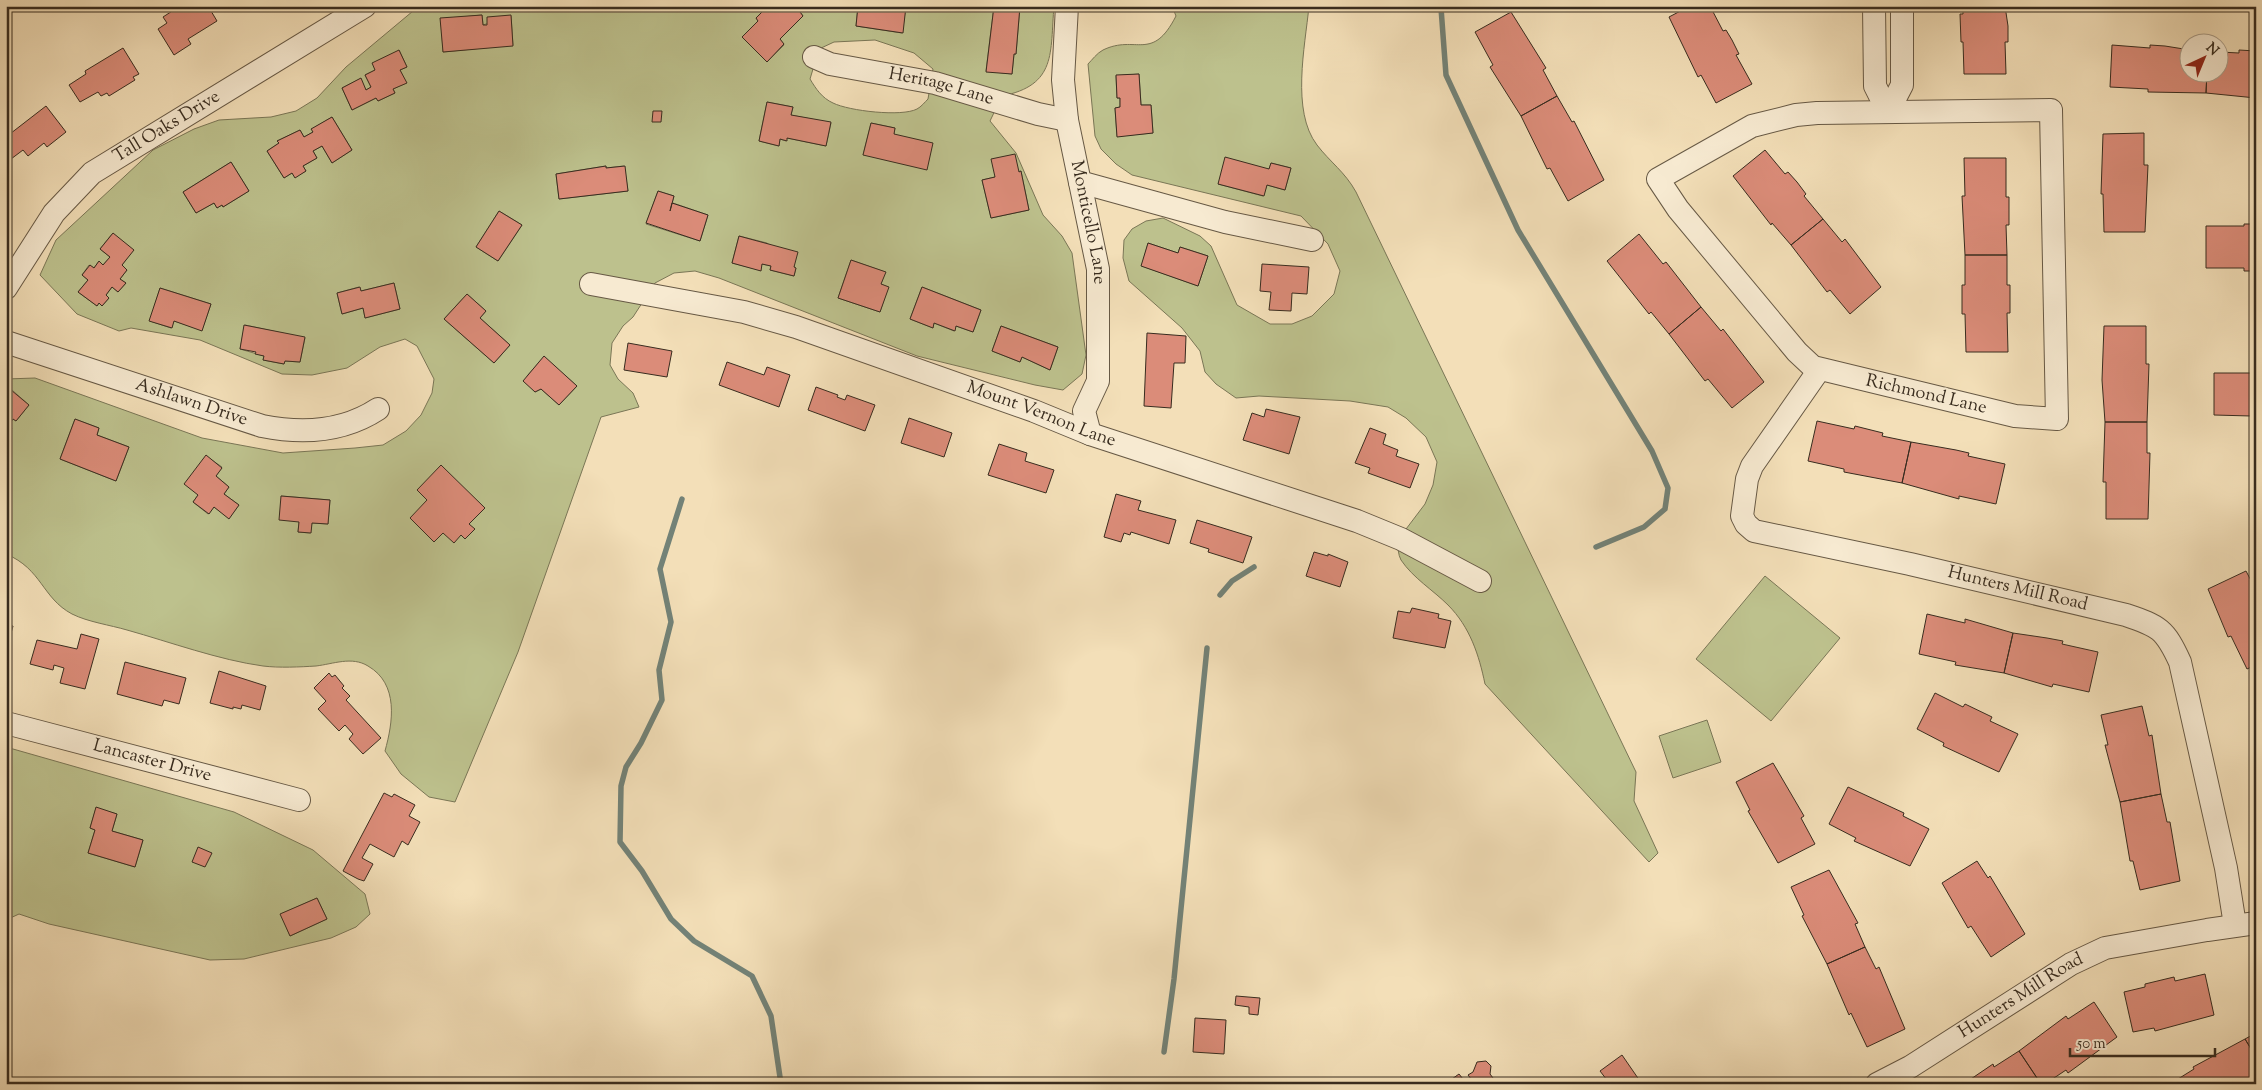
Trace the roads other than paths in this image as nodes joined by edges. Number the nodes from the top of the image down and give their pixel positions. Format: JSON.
{"nodes":[{"id":1,"x":365,"y":6,"type":"edge"},
{"id":2,"x":1066,"y":6,"type":"edge"},
{"id":3,"x":1874,"y":6,"type":"edge"},
{"id":4,"x":1902,"y":6,"type":"edge"},
{"id":5,"x":814,"y":57,"type":"dead end"},
{"id":6,"x":1888,"y":112,"type":"junction"},
{"id":7,"x":1067,"y":120,"type":"junction"},
{"id":8,"x":1080,"y":182,"type":"junction"},
{"id":9,"x":1312,"y":240,"type":"dead end"},
{"id":10,"x":590,"y":284,"type":"dead end"},
{"id":11,"x":6,"y":288,"type":"edge"},
{"id":12,"x":6,"y":342,"type":"edge"},
{"id":13,"x":1819,"y":370,"type":"junction"},
{"id":14,"x":378,"y":409,"type":"dead end"},
{"id":15,"x":1090,"y":434,"type":"junction"},
{"id":16,"x":1480,"y":581,"type":"dead end"},
{"id":17,"x":6,"y":723,"type":"edge"},
{"id":18,"x":299,"y":800,"type":"dead end"},
{"id":19,"x":2245,"y":924,"type":"edge"},
{"id":20,"x":1877,"y":1084,"type":"edge"}],
"edges":[{"from":1,"to":11,"type":"street","name":"Tall Oaks Drive"},
{"from":2,"to":7,"type":"street","name":"Monticello Lane"},
{"from":3,"to":6,"type":"street"},
{"from":4,"to":6,"type":"street"},
{"from":5,"to":7,"type":"street","name":"Heritage Lane"},
{"from":6,"to":13,"type":"street","name":"Richmond Lane"},
{"from":6,"to":13,"type":"street","name":"Richmond Lane"},
{"from":7,"to":8,"type":"street","name":"Monticello Lane"},
{"from":8,"to":9,"type":"street"},
{"from":8,"to":15,"type":"street","name":"Monticello Lane"},
{"from":10,"to":15,"type":"street","name":"Mount Vernon Lane"},
{"from":12,"to":14,"type":"street","name":"Ashlawn Drive"},
{"from":13,"to":19,"type":"street","name":"Hunters Mill Road"},
{"from":15,"to":16,"type":"street","name":"Mount Vernon Lane"},
{"from":17,"to":18,"type":"street","name":"Lancaster Drive"},
{"from":19,"to":20,"type":"street","name":"Hunters Mill Road"}]}
